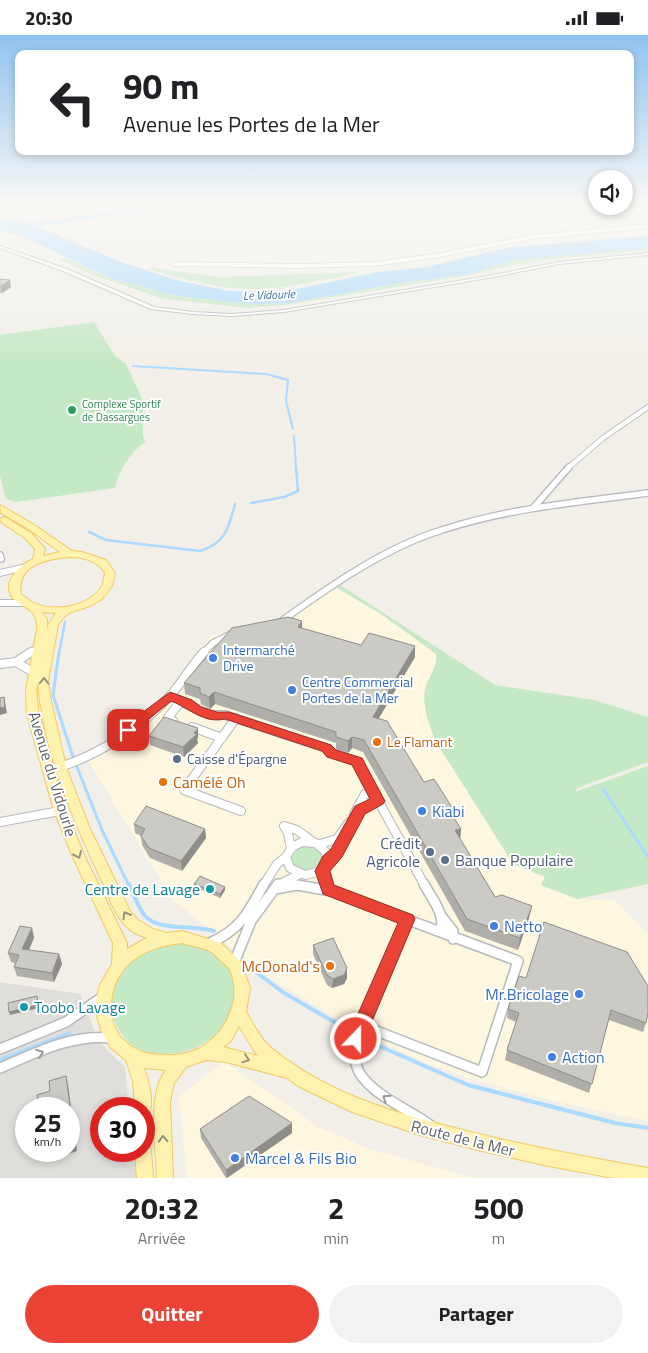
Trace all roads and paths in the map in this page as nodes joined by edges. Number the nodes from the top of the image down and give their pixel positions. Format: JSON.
{"nodes":[{"id":1,"x":29,"y":257,"type":"edge"},
{"id":2,"x":425,"y":257,"type":"edge"},
{"id":3,"x":615,"y":257,"type":"edge"},
{"id":4,"x":174,"y":264,"type":"dead end"},
{"id":5,"x":648,"y":407,"type":"edge"},
{"id":6,"x":648,"y":493,"type":"edge"},
{"id":7,"x":534,"y":507,"type":"junction"},
{"id":8,"x":0,"y":508,"type":"edge"},
{"id":9,"x":0,"y":518,"type":"edge"},
{"id":10,"x":69,"y":553,"type":"junction"},
{"id":11,"x":38,"y":560,"type":"junction"},
{"id":12,"x":26,"y":567,"type":"junction"},
{"id":13,"x":0,"y":573,"type":"edge"},
{"id":14,"x":0,"y":603,"type":"edge"},
{"id":15,"x":29,"y":606,"type":"junction"},
{"id":16,"x":68,"y":609,"type":"junction"},
{"id":17,"x":276,"y":624,"type":"edge"},
{"id":18,"x":239,"y":632,"type":"edge"},
{"id":19,"x":37,"y":648,"type":"junction"},
{"id":20,"x":16,"y":662,"type":"junction"},
{"id":21,"x":0,"y":664,"type":"edge"},
{"id":22,"x":33,"y":672,"type":"junction"},
{"id":23,"x":170,"y":696,"type":"junction"},
{"id":24,"x":181,"y":701,"type":"junction"},
{"id":25,"x":236,"y":719,"type":"junction"},
{"id":26,"x":222,"y":738,"type":"junction"},
{"id":27,"x":60,"y":767,"type":"junction"},
{"id":28,"x":373,"y":790,"type":"junction"},
{"id":29,"x":378,"y":801,"type":"junction"},
{"id":30,"x":60,"y":811,"type":"junction"},
{"id":31,"x":241,"y":811,"type":"dead end"},
{"id":32,"x":0,"y":822,"type":"edge"},
{"id":33,"x":316,"y":843,"type":"junction"},
{"id":34,"x":289,"y":852,"type":"junction"},
{"id":35,"x":329,"y":860,"type":"junction"},
{"id":36,"x":322,"y":871,"type":"junction"},
{"id":37,"x":302,"y":875,"type":"junction"},
{"id":38,"x":311,"y":887,"type":"junction"},
{"id":39,"x":275,"y":889,"type":"junction"},
{"id":40,"x":328,"y":890,"type":"junction"},
{"id":41,"x":442,"y":917,"type":"junction"},
{"id":42,"x":407,"y":919,"type":"junction"},
{"id":43,"x":440,"y":932,"type":"junction"},
{"id":44,"x":167,"y":938,"type":"junction"},
{"id":45,"x":453,"y":939,"type":"junction"},
{"id":46,"x":210,"y":943,"type":"junction"},
{"id":47,"x":234,"y":963,"type":"junction"},
{"id":48,"x":119,"y":965,"type":"junction"},
{"id":49,"x":103,"y":995,"type":"junction"},
{"id":50,"x":239,"y":1014,"type":"junction"},
{"id":51,"x":361,"y":1025,"type":"junction"},
{"id":52,"x":112,"y":1038,"type":"junction"},
{"id":53,"x":0,"y":1049,"type":"edge"},
{"id":54,"x":205,"y":1053,"type":"junction"},
{"id":55,"x":132,"y":1056,"type":"junction"},
{"id":56,"x":182,"y":1062,"type":"junction"},
{"id":57,"x":0,"y":1068,"type":"edge"},
{"id":58,"x":287,"y":1071,"type":"junction"},
{"id":59,"x":142,"y":1097,"type":"edge"},
{"id":60,"x":441,"y":1134,"type":"junction"},
{"id":61,"x":144,"y":1162,"type":"edge"},
{"id":62,"x":648,"y":1176,"type":"edge"},
{"id":63,"x":145,"y":1178,"type":"edge"},
{"id":64,"x":165,"y":1178,"type":"edge"}],
"edges":[{"from":1,"to":3,"type":"street"},
{"from":2,"to":4,"type":"street"},
{"from":5,"to":7,"type":"street"},
{"from":6,"to":7,"type":"street"},
{"from":7,"to":17,"type":"street"},
{"from":8,"to":10,"type":"main road"},
{"from":9,"to":11,"type":"main road"},
{"from":10,"to":11,"type":"main road"},
{"from":10,"to":16,"type":"main road"},
{"from":11,"to":12,"type":"main road"},
{"from":12,"to":13,"type":"main road"},
{"from":12,"to":15,"type":"main road"},
{"from":14,"to":15,"type":"main road"},
{"from":15,"to":16,"type":"main road"},
{"from":15,"to":19,"type":"main road","name":"Avenue du Vidourle"},
{"from":27,"to":16,"type":"main road","name":"Avenue du Vidourle","one_way":true},
{"from":18,"to":23,"type":"street"},
{"from":19,"to":20,"type":"street"},
{"from":19,"to":22,"type":"main road","name":"Avenue du Vidourle"},
{"from":20,"to":21,"type":"street"},
{"from":20,"to":22,"type":"street"},
{"from":22,"to":30,"type":"main road","name":"Avenue du Vidourle"},
{"from":23,"to":24,"type":"street"},
{"from":23,"to":27,"type":"street"},
{"from":24,"to":25,"type":"street"},
{"from":24,"to":26,"type":"street"},
{"from":25,"to":26,"type":"street"},
{"from":25,"to":28,"type":"street"},
{"from":26,"to":31,"type":"street"},
{"from":44,"to":27,"type":"main road","name":"Avenue du Vidourle","one_way":true},
{"from":28,"to":29,"type":"street"},
{"from":28,"to":33,"type":"street"},
{"from":29,"to":35,"type":"street"},
{"from":29,"to":41,"type":"street"},
{"from":30,"to":32,"type":"street"},
{"from":30,"to":48,"type":"main road","name":"Avenue du Vidourle","one_way":true},
{"from":33,"to":34,"type":"street"},
{"from":33,"to":34,"type":"street"},
{"from":33,"to":35,"type":"street"},
{"from":34,"to":37,"type":"street"},
{"from":34,"to":46,"type":"street"},
{"from":35,"to":36,"type":"street"},
{"from":36,"to":37,"type":"street"},
{"from":36,"to":40,"type":"street"},
{"from":37,"to":38,"type":"street"},
{"from":37,"to":39,"type":"street"},
{"from":38,"to":39,"type":"street"},
{"from":38,"to":40,"type":"street"},
{"from":39,"to":47,"type":"street"},
{"from":40,"to":42,"type":"street"},
{"from":41,"to":43,"type":"street"},
{"from":41,"to":45,"type":"street"},
{"from":42,"to":43,"type":"street"},
{"from":42,"to":51,"type":"street"},
{"from":43,"to":45,"type":"street"},
{"from":44,"to":46,"type":"main road"},
{"from":44,"to":48,"type":"main road"},
{"from":45,"to":51,"type":"street"},
{"from":46,"to":47,"type":"main road"},
{"from":47,"to":50,"type":"main road"},
{"from":48,"to":49,"type":"main road"},
{"from":49,"to":52,"type":"main road"},
{"from":49,"to":53,"type":"street"},
{"from":50,"to":54,"type":"main road"},
{"from":50,"to":58,"type":"main road","name":"Route de la Mer"},
{"from":60,"to":51,"type":"street","one_way":true},
{"from":52,"to":55,"type":"main road"},
{"from":57,"to":52,"type":"street","one_way":true},
{"from":54,"to":56,"type":"main road"},
{"from":54,"to":58,"type":"main road","name":"Route de la Mer","one_way":true},
{"from":55,"to":56,"type":"main road"},
{"from":55,"to":59,"type":"main road"},
{"from":64,"to":56,"type":"main road","one_way":true},
{"from":58,"to":60,"type":"main road","name":"Route de la Mer"},
{"from":60,"to":62,"type":"main road","name":"Route de la Mer"},
{"from":61,"to":63,"type":"main road"}]}
